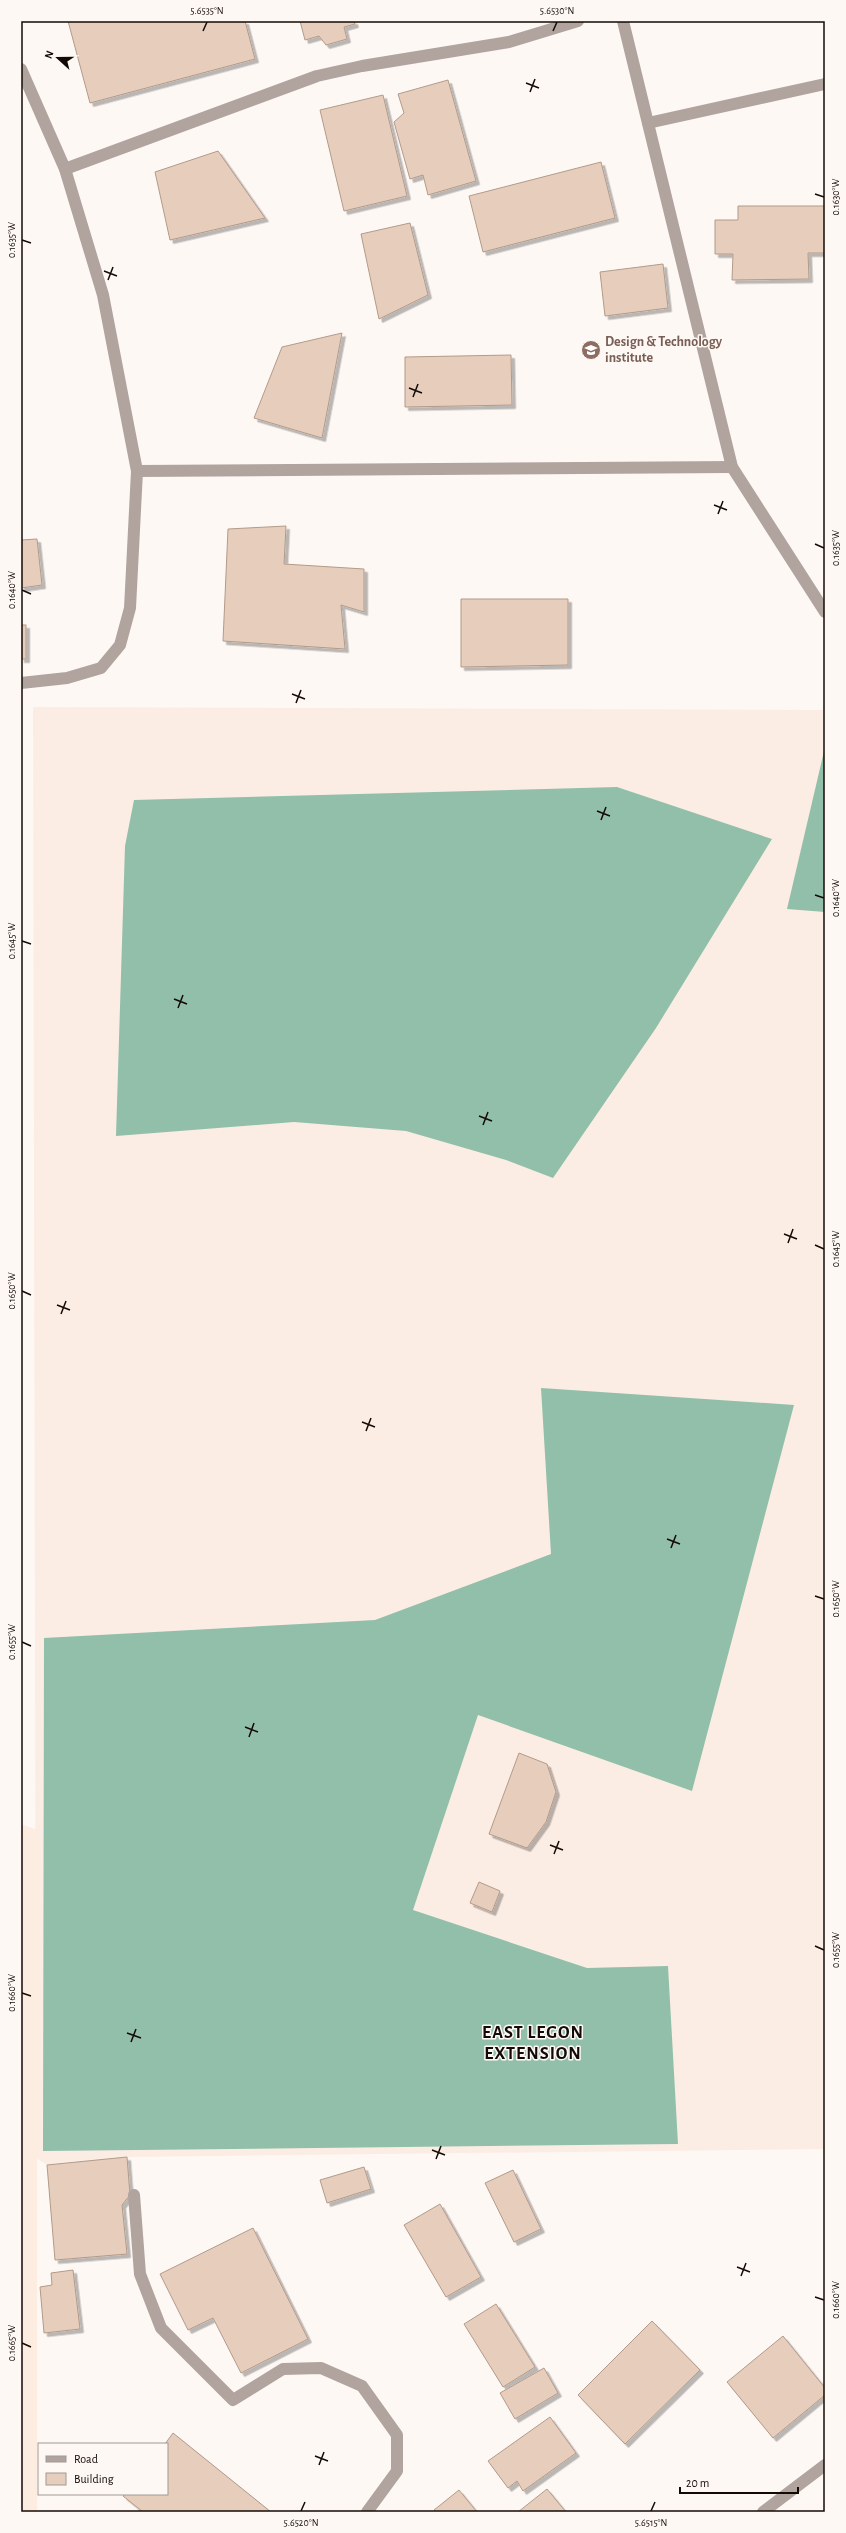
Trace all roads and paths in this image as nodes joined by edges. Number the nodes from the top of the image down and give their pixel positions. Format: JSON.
{"nodes":[{"id":1,"x":578,"y":21,"type":"edge"},
{"id":2,"x":623,"y":21,"type":"edge"},
{"id":3,"x":21,"y":69,"type":"edge"},
{"id":4,"x":825,"y":84,"type":"edge"},
{"id":5,"x":648,"y":122,"type":"junction"},
{"id":6,"x":65,"y":169,"type":"junction"},
{"id":7,"x":732,"y":467,"type":"junction"},
{"id":8,"x":138,"y":471,"type":"junction"},
{"id":9,"x":825,"y":612,"type":"edge"},
{"id":10,"x":21,"y":683,"type":"edge"},
{"id":11,"x":134,"y":2195,"type":"dead end"},
{"id":12,"x":825,"y":2465,"type":"edge"},
{"id":13,"x":366,"y":2512,"type":"edge"},
{"id":14,"x":763,"y":2512,"type":"edge"}],
"edges":[{"from":1,"to":6,"type":"street"},
{"from":2,"to":5,"type":"street"},
{"from":3,"to":6,"type":"street"},
{"from":4,"to":5,"type":"street"},
{"from":5,"to":7,"type":"street"},
{"from":6,"to":8,"type":"street"},
{"from":7,"to":8,"type":"street"},
{"from":7,"to":9,"type":"street"},
{"from":8,"to":10,"type":"street"},
{"from":11,"to":13,"type":"street"},
{"from":12,"to":14,"type":"street"}]}
